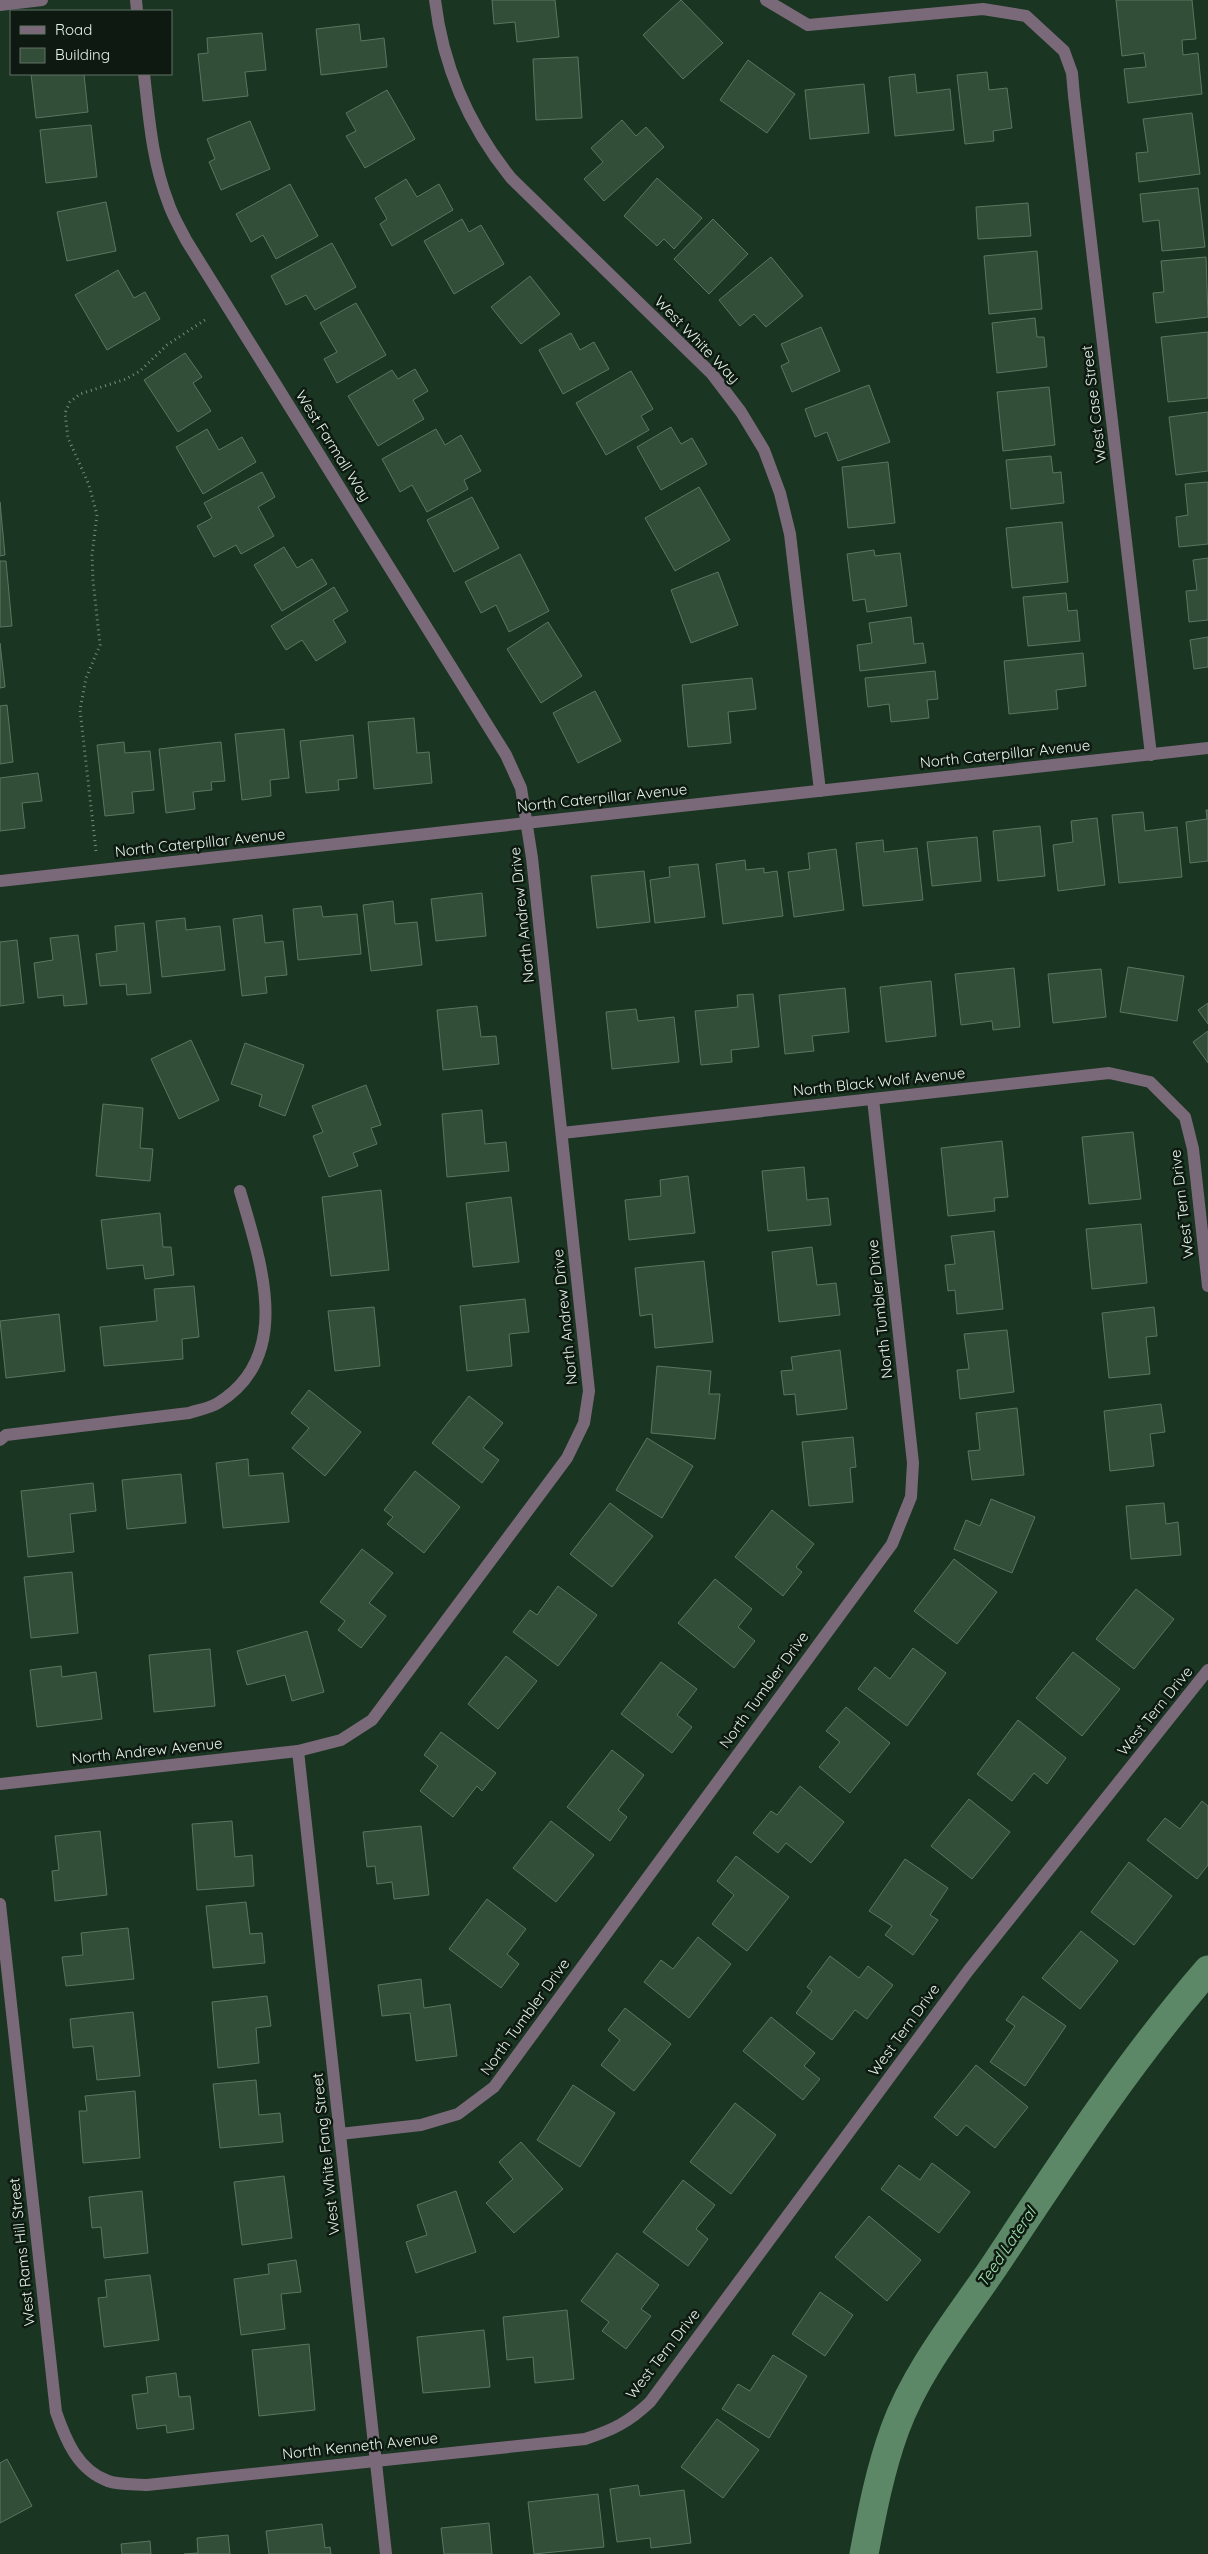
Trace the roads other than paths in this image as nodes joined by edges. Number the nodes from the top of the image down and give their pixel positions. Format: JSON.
{"nodes":[{"id":1,"x":42,"y":0,"type":"edge"},
{"id":2,"x":435,"y":0,"type":"edge"},
{"id":3,"x":766,"y":0,"type":"edge"},
{"id":4,"x":0,"y":5,"type":"edge"},
{"id":5,"x":144,"y":75,"type":"edge"},
{"id":6,"x":1208,"y":748,"type":"edge"},
{"id":7,"x":1151,"y":755,"type":"junction"},
{"id":8,"x":820,"y":791,"type":"junction"},
{"id":9,"x":528,"y":823,"type":"junction"},
{"id":10,"x":0,"y":881,"type":"edge"},
{"id":11,"x":873,"y":1099,"type":"junction"},
{"id":12,"x":1185,"y":1117,"type":"joint"},
{"id":13,"x":562,"y":1133,"type":"junction"},
{"id":14,"x":240,"y":1191,"type":"dead end"},
{"id":15,"x":1207,"y":1267,"type":"edge"},
{"id":16,"x":1208,"y":1286,"type":"edge"},
{"id":17,"x":0,"y":1440,"type":"edge"},
{"id":18,"x":1208,"y":1670,"type":"edge"},
{"id":19,"x":298,"y":1751,"type":"junction"},
{"id":20,"x":0,"y":1784,"type":"edge"},
{"id":21,"x":0,"y":1904,"type":"edge"},
{"id":22,"x":340,"y":2134,"type":"junction"},
{"id":23,"x":636,"y":2416,"type":"joint"},
{"id":24,"x":376,"y":2461,"type":"junction"},
{"id":25,"x":86,"y":2469,"type":"joint"},
{"id":26,"x":386,"y":2554,"type":"edge"}],
"edges":[{"from":1,"to":4,"type":"street"},
{"from":2,"to":8,"type":"street","name":"West White Way"},
{"from":3,"to":7,"type":"street","name":"West Case Street"},
{"from":5,"to":9,"type":"street","name":"West Farmall Way"},
{"from":6,"to":7,"type":"street","name":"North Caterpillar Avenue"},
{"from":7,"to":8,"type":"street","name":"North Caterpillar Avenue"},
{"from":8,"to":9,"type":"street","name":"North Caterpillar Avenue"},
{"from":9,"to":10,"type":"street","name":"North Caterpillar Avenue"},
{"from":9,"to":13,"type":"street","name":"North Andrew Drive"},
{"from":11,"to":12,"type":"street","name":"North Black Wolf Avenue"},
{"from":11,"to":13,"type":"street","name":"North Black Wolf Avenue"},
{"from":11,"to":22,"type":"street","name":"North Tumbler Drive"},
{"from":12,"to":15,"type":"street","name":"West Tern Drive"},
{"from":13,"to":19,"type":"street","name":"North Andrew Drive"},
{"from":14,"to":17,"type":"street"},
{"from":15,"to":16,"type":"street","name":"West Tern Drive"},
{"from":18,"to":23,"type":"street","name":"West Tern Drive"},
{"from":19,"to":20,"type":"street","name":"North Andrew Avenue"},
{"from":19,"to":22,"type":"street","name":"West White Fang Street"},
{"from":21,"to":25,"type":"street","name":"West Rams Hill Street"},
{"from":22,"to":24,"type":"street","name":"West White Fang Street"},
{"from":23,"to":24,"type":"street","name":"North Kenneth Avenue"},
{"from":24,"to":25,"type":"street","name":"North Kenneth Avenue"},
{"from":24,"to":26,"type":"street","name":"West White Fang Street"}]}
